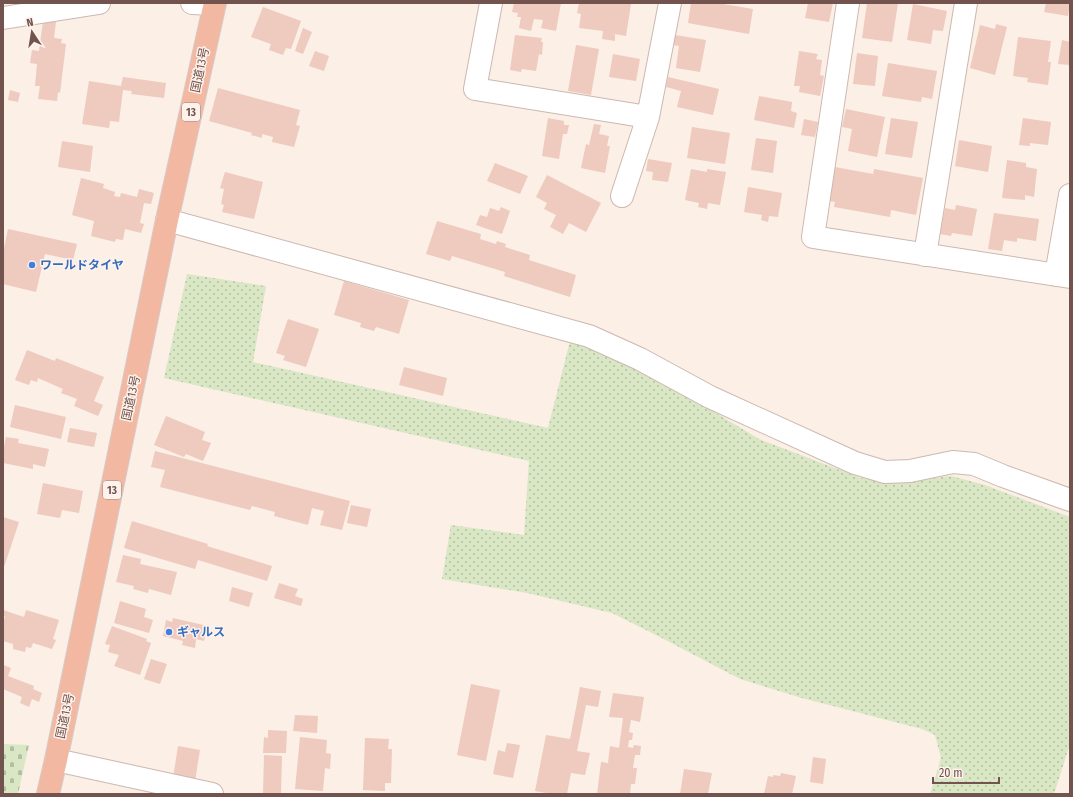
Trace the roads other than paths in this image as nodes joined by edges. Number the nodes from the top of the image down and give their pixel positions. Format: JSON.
{"nodes":[{"id":1,"x":99,"y":3,"type":"edge"},
{"id":2,"x":192,"y":3,"type":"edge"},
{"id":3,"x":491,"y":3,"type":"edge"},
{"id":4,"x":670,"y":3,"type":"edge"},
{"id":5,"x":848,"y":3,"type":"edge"},
{"id":6,"x":966,"y":3,"type":"edge"},
{"id":7,"x":214,"y":4,"type":"edge"},
{"id":8,"x":3,"y":18,"type":"edge"},
{"id":9,"x":648,"y":117,"type":"junction"},
{"id":10,"x":1070,"y":195,"type":"edge"},
{"id":11,"x":622,"y":196,"type":"dead end"},
{"id":12,"x":168,"y":220,"type":"junction"},
{"id":13,"x":925,"y":255,"type":"junction"},
{"id":14,"x":1063,"y":276,"type":"edge"},
{"id":15,"x":1070,"y":500,"type":"edge"},
{"id":16,"x":56,"y":760,"type":"junction"},
{"id":17,"x":48,"y":794,"type":"edge"},
{"id":18,"x":212,"y":794,"type":"edge"}],
"edges":[{"from":1,"to":8,"type":"street"},
{"from":2,"to":7,"type":"street"},
{"from":3,"to":9,"type":"street"},
{"from":4,"to":9,"type":"street"},
{"from":5,"to":13,"type":"street"},
{"from":6,"to":13,"type":"street"},
{"from":7,"to":12,"type":"highway","name":"国道13号","number":"13"},
{"from":9,"to":11,"type":"street"},
{"from":10,"to":14,"type":"street"},
{"from":12,"to":15,"type":"street"},
{"from":12,"to":16,"type":"highway","name":"国道13号","number":"13"},
{"from":13,"to":14,"type":"street"},
{"from":16,"to":17,"type":"highway","name":"国道13号","number":"13"},
{"from":16,"to":18,"type":"street"}]}
